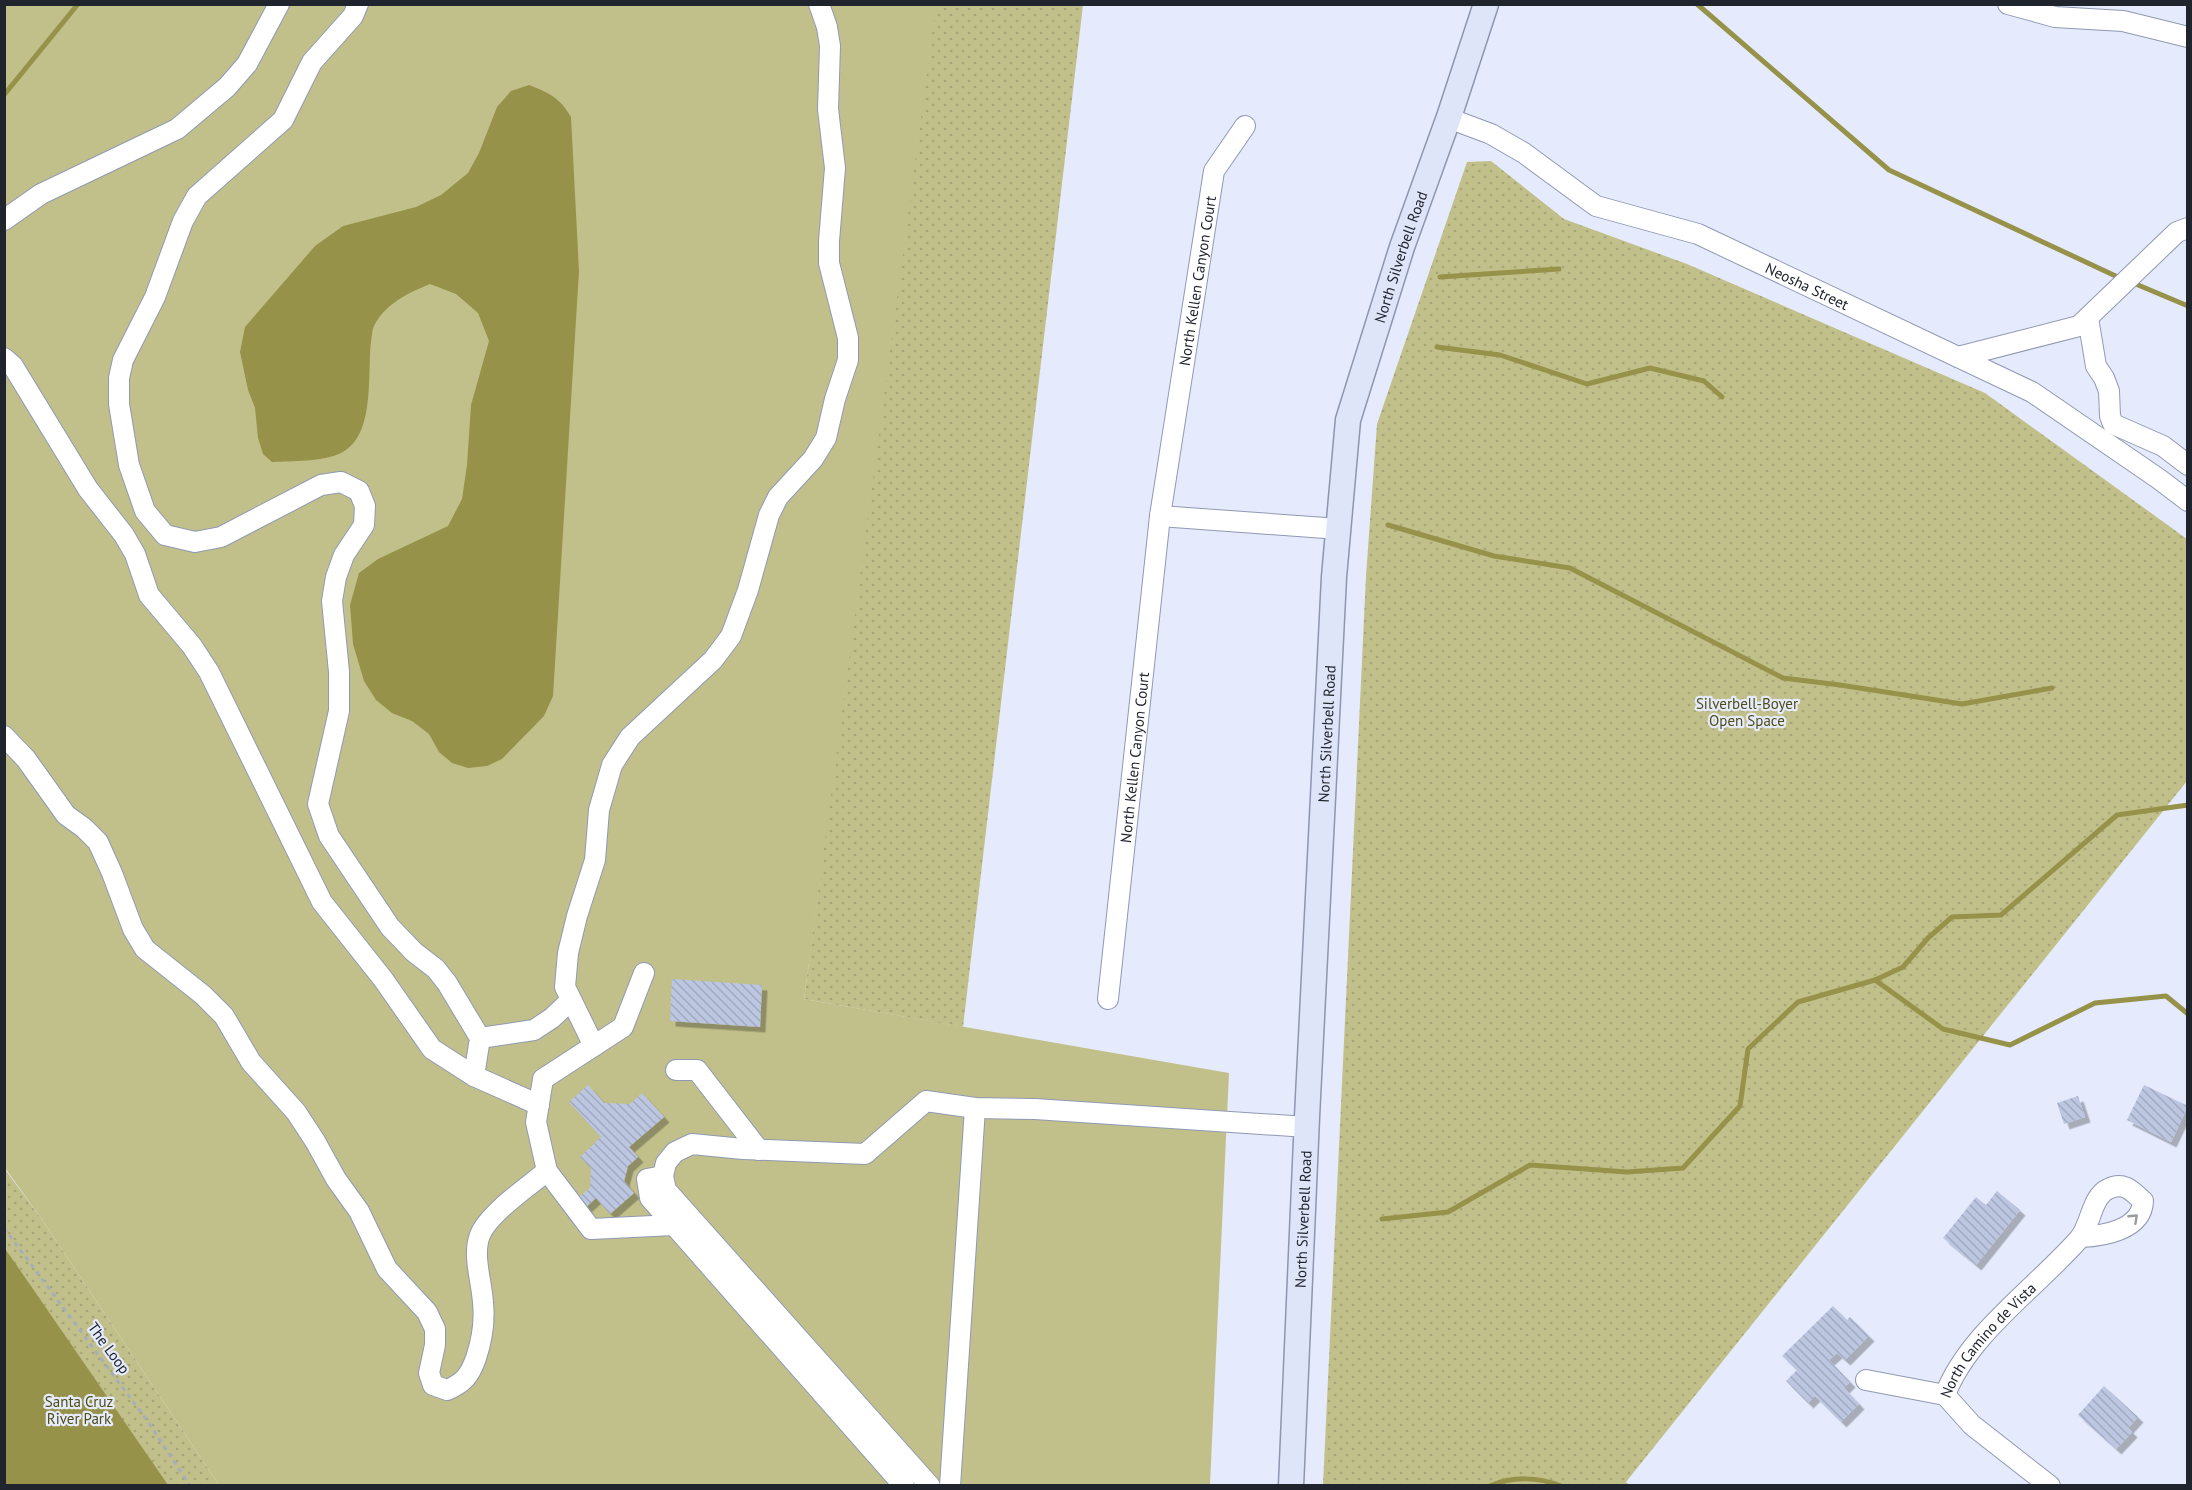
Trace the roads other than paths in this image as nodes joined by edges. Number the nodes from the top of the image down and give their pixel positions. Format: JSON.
{"nodes":[{"id":1,"x":279,"y":4,"type":"edge"},
{"id":2,"x":358,"y":4,"type":"edge"},
{"id":3,"x":819,"y":4,"type":"edge"},
{"id":4,"x":1486,"y":4,"type":"edge"},
{"id":5,"x":2008,"y":4,"type":"edge"},
{"id":6,"x":2187,"y":36,"type":"edge"},
{"id":7,"x":1448,"y":118,"type":"junction"},
{"id":8,"x":1245,"y":126,"type":"dead end"},
{"id":9,"x":4,"y":220,"type":"edge"},
{"id":10,"x":2187,"y":228,"type":"edge"},
{"id":11,"x":2088,"y":318,"type":"junction"},
{"id":12,"x":1958,"y":357,"type":"junction"},
{"id":13,"x":4,"y":358,"type":"edge"},
{"id":14,"x":2187,"y":465,"type":"edge"},
{"id":15,"x":2187,"y":472,"type":"edge"},
{"id":16,"x":2159,"y":479,"type":"junction"},
{"id":17,"x":2187,"y":501,"type":"edge"},
{"id":18,"x":1160,"y":516,"type":"junction"},
{"id":19,"x":1339,"y":529,"type":"junction"},
{"id":20,"x":4,"y":736,"type":"edge"},
{"id":21,"x":644,"y":973,"type":"dead end"},
{"id":22,"x":1108,"y":999,"type":"dead end"},
{"id":23,"x":571,"y":1000,"type":"junction"},
{"id":24,"x":480,"y":1038,"type":"junction"},
{"id":25,"x":594,"y":1046,"type":"junction"},
{"id":26,"x":676,"y":1070,"type":"dead end"},
{"id":27,"x":474,"y":1076,"type":"junction"},
{"id":28,"x":539,"y":1105,"type":"junction"},
{"id":29,"x":975,"y":1108,"type":"junction"},
{"id":30,"x":1307,"y":1127,"type":"junction"},
{"id":31,"x":759,"y":1150,"type":"junction"},
{"id":32,"x":547,"y":1171,"type":"junction"},
{"id":33,"x":663,"y":1176,"type":"junction"},
{"id":34,"x":674,"y":1225,"type":"junction"},
{"id":35,"x":2081,"y":1237,"type":"dead end"},
{"id":36,"x":1866,"y":1380,"type":"dead end"},
{"id":37,"x":1945,"y":1395,"type":"junction"},
{"id":38,"x":904,"y":1485,"type":"edge"},
{"id":39,"x":930,"y":1485,"type":"edge"},
{"id":40,"x":950,"y":1485,"type":"edge"},
{"id":41,"x":1291,"y":1485,"type":"edge"},
{"id":42,"x":2050,"y":1485,"type":"edge"}],
"edges":[{"from":1,"to":9,"type":"street"},
{"from":2,"to":24,"type":"street"},
{"from":3,"to":23,"type":"street"},
{"from":4,"to":7,"type":"main road","name":"North Silverbell Road"},
{"from":5,"to":6,"type":"street"},
{"from":7,"to":12,"type":"street","name":"Neosha Street"},
{"from":7,"to":19,"type":"main road","name":"North Silverbell Road"},
{"from":8,"to":18,"type":"street","name":"North Kellen Canyon Court"},
{"from":10,"to":11,"type":"street"},
{"from":11,"to":12,"type":"street"},
{"from":11,"to":14,"type":"street"},
{"from":12,"to":16,"type":"street","name":"Neosha Street"},
{"from":13,"to":27,"type":"street"},
{"from":15,"to":16,"type":"street"},
{"from":16,"to":17,"type":"street","name":"Neosha Street"},
{"from":18,"to":19,"type":"street"},
{"from":18,"to":22,"type":"street","name":"North Kellen Canyon Court"},
{"from":19,"to":30,"type":"main road","name":"North Silverbell Road"},
{"from":20,"to":32,"type":"street"},
{"from":21,"to":25,"type":"street"},
{"from":23,"to":24,"type":"street"},
{"from":23,"to":25,"type":"street"},
{"from":24,"to":27,"type":"street"},
{"from":25,"to":28,"type":"street"},
{"from":26,"to":31,"type":"street"},
{"from":27,"to":28,"type":"street"},
{"from":28,"to":32,"type":"street"},
{"from":29,"to":30,"type":"street"},
{"from":29,"to":31,"type":"street"},
{"from":29,"to":40,"type":"street"},
{"from":30,"to":41,"type":"main road","name":"North Silverbell Road"},
{"from":31,"to":33,"type":"street"},
{"from":32,"to":34,"type":"street"},
{"from":33,"to":34,"type":"street"},
{"from":33,"to":39,"type":"street"},
{"from":34,"to":38,"type":"street"},
{"from":35,"to":37,"type":"street","name":"North Camino de Vista"},
{"from":36,"to":37,"type":"street"},
{"from":37,"to":42,"type":"street","name":"North Camino de Vista"}]}
